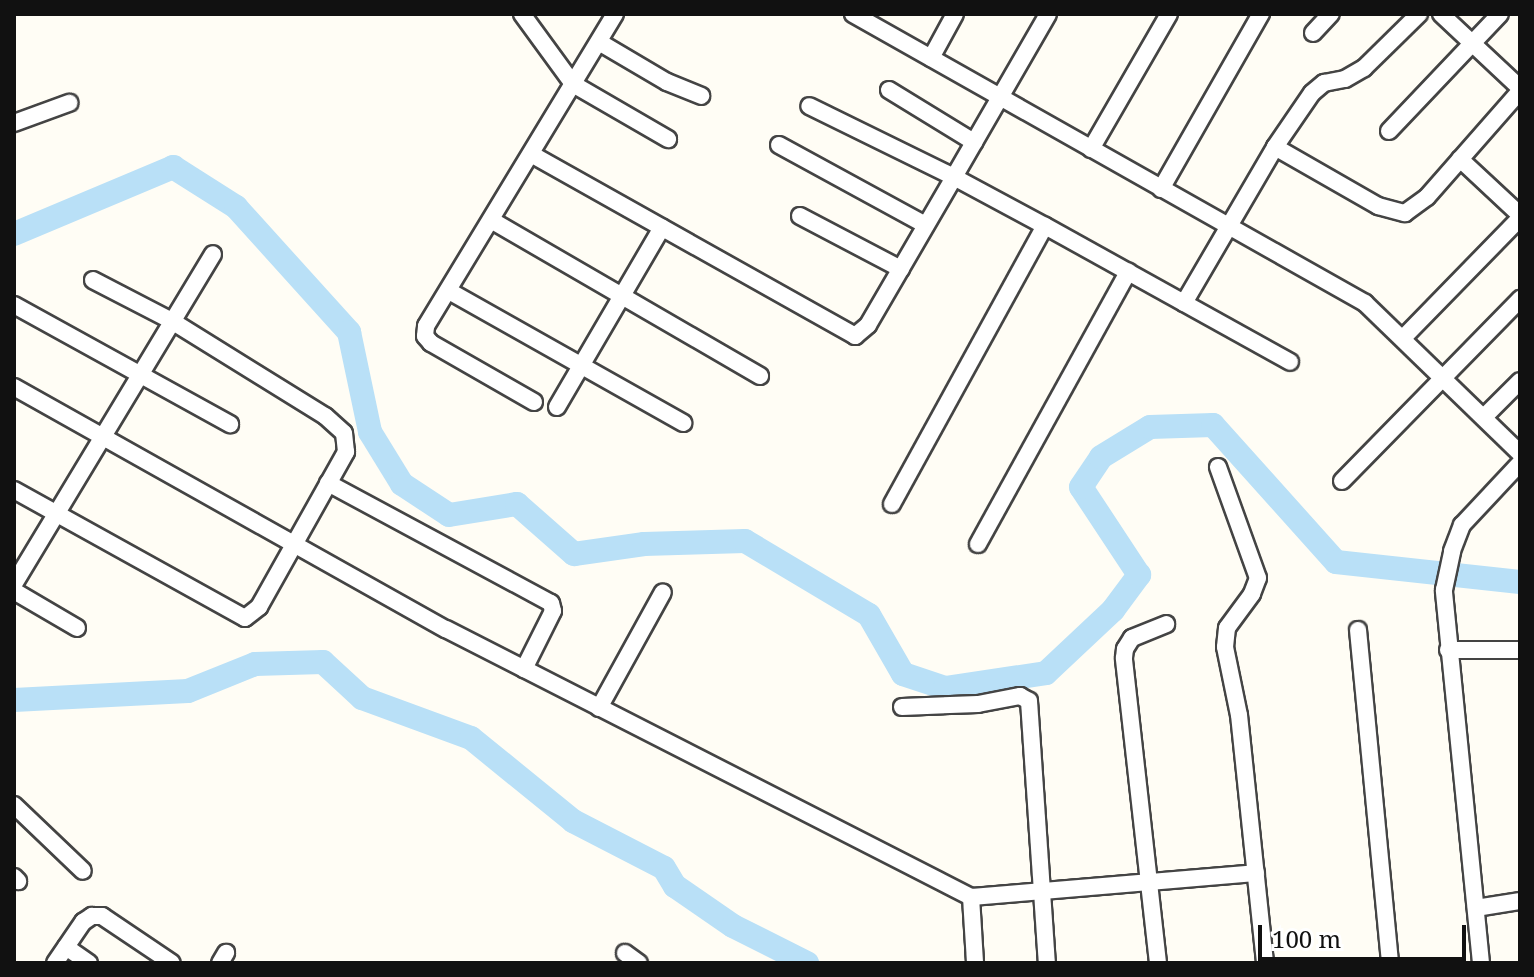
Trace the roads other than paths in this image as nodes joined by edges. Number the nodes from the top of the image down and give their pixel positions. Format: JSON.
{"nodes":[{"id":1,"x":522,"y":14,"type":"edge"},
{"id":2,"x":615,"y":14,"type":"edge"},
{"id":3,"x":955,"y":14,"type":"edge"},
{"id":4,"x":1048,"y":14,"type":"edge"},
{"id":5,"x":1169,"y":14,"type":"edge"},
{"id":6,"x":1261,"y":14,"type":"edge"},
{"id":7,"x":1331,"y":14,"type":"edge"},
{"id":8,"x":1419,"y":14,"type":"edge"},
{"id":9,"x":1441,"y":14,"type":"edge"},
{"id":10,"x":1500,"y":14,"type":"edge"},
{"id":11,"x":860,"y":16,"type":"edge"},
{"id":12,"x":1313,"y":33,"type":"dead end"},
{"id":13,"x":599,"y":42,"type":"junction"},
{"id":14,"x":1473,"y":44,"type":"junction"},
{"id":15,"x":931,"y":58,"type":"junction"},
{"id":16,"x":573,"y":84,"type":"junction"},
{"id":17,"x":1520,"y":89,"type":"edge"},
{"id":18,"x":889,"y":90,"type":"dead end"},
{"id":19,"x":701,"y":96,"type":"dead end"},
{"id":20,"x":1000,"y":97,"type":"junction"},
{"id":21,"x":69,"y":103,"type":"dead end"},
{"id":22,"x":809,"y":106,"type":"dead end"},
{"id":23,"x":14,"y":123,"type":"edge"},
{"id":24,"x":1389,"y":131,"type":"dead end"},
{"id":25,"x":668,"y":139,"type":"dead end"},
{"id":26,"x":974,"y":142,"type":"junction"},
{"id":27,"x":779,"y":145,"type":"dead end"},
{"id":28,"x":1275,"y":147,"type":"junction"},
{"id":29,"x":1091,"y":149,"type":"junction"},
{"id":30,"x":531,"y":154,"type":"junction"},
{"id":31,"x":1460,"y":159,"type":"junction"},
{"id":32,"x":954,"y":177,"type":"junction"},
{"id":33,"x":1161,"y":189,"type":"junction"},
{"id":34,"x":800,"y":216,"type":"dead end"},
{"id":35,"x":1520,"y":217,"type":"edge"},
{"id":36,"x":491,"y":220,"type":"junction"},
{"id":37,"x":926,"y":225,"type":"junction"},
{"id":38,"x":1045,"y":226,"type":"junction"},
{"id":39,"x":662,"y":227,"type":"junction"},
{"id":40,"x":1228,"y":227,"type":"junction"},
{"id":41,"x":213,"y":254,"type":"dead end"},
{"id":42,"x":901,"y":269,"type":"junction"},
{"id":43,"x":1128,"y":272,"type":"junction"},
{"id":44,"x":93,"y":280,"type":"dead end"},
{"id":45,"x":449,"y":291,"type":"junction"},
{"id":46,"x":620,"y":297,"type":"junction"},
{"id":47,"x":1520,"y":299,"type":"edge"},
{"id":48,"x":1184,"y":303,"type":"junction"},
{"id":49,"x":14,"y":305,"type":"edge"},
{"id":50,"x":172,"y":321,"type":"junction"},
{"id":51,"x":1404,"y":337,"type":"junction"},
{"id":52,"x":1290,"y":362,"type":"dead end"},
{"id":53,"x":580,"y":367,"type":"junction"},
{"id":54,"x":139,"y":375,"type":"junction"},
{"id":55,"x":760,"y":376,"type":"dead end"},
{"id":56,"x":1443,"y":377,"type":"junction"},
{"id":57,"x":1520,"y":381,"type":"edge"},
{"id":58,"x":14,"y":387,"type":"edge"},
{"id":59,"x":534,"y":402,"type":"dead end"},
{"id":60,"x":557,"y":407,"type":"dead end"},
{"id":61,"x":1485,"y":416,"type":"junction"},
{"id":62,"x":683,"y":423,"type":"dead end"},
{"id":63,"x":230,"y":424,"type":"dead end"},
{"id":64,"x":101,"y":437,"type":"junction"},
{"id":65,"x":1520,"y":453,"type":"edge"},
{"id":66,"x":1520,"y":463,"type":"edge"},
{"id":67,"x":1218,"y":467,"type":"dead end"},
{"id":68,"x":1342,"y":481,"type":"dead end"},
{"id":69,"x":328,"y":483,"type":"junction"},
{"id":70,"x":14,"y":490,"type":"edge"},
{"id":71,"x":892,"y":504,"type":"dead end"},
{"id":72,"x":56,"y":515,"type":"junction"},
{"id":73,"x":294,"y":544,"type":"junction"},
{"id":74,"x":978,"y":544,"type":"dead end"},
{"id":75,"x":14,"y":586,"type":"edge"},
{"id":76,"x":663,"y":592,"type":"dead end"},
{"id":77,"x":1166,"y":624,"type":"dead end"},
{"id":78,"x":77,"y":628,"type":"dead end"},
{"id":79,"x":1358,"y":630,"type":"dead end"},
{"id":80,"x":1448,"y":650,"type":"junction"},
{"id":81,"x":1520,"y":650,"type":"edge"},
{"id":82,"x":524,"y":669,"type":"junction"},
{"id":83,"x":902,"y":707,"type":"dead end"},
{"id":84,"x":599,"y":708,"type":"junction"},
{"id":85,"x":14,"y":805,"type":"edge"},
{"id":86,"x":83,"y":871,"type":"dead end"},
{"id":87,"x":1256,"y":873,"type":"junction"},
{"id":88,"x":1151,"y":883,"type":"junction"},
{"id":89,"x":1044,"y":893,"type":"junction"},
{"id":90,"x":971,"y":897,"type":"junction"},
{"id":91,"x":1520,"y":901,"type":"edge"},
{"id":92,"x":1476,"y":908,"type":"junction"},
{"id":93,"x":66,"y":947,"type":"junction"},
{"id":94,"x":625,"y":953,"type":"dead end"},
{"id":95,"x":55,"y":963,"type":"edge"},
{"id":96,"x":89,"y":963,"type":"edge"},
{"id":97,"x":172,"y":963,"type":"edge"},
{"id":98,"x":639,"y":963,"type":"edge"},
{"id":99,"x":975,"y":963,"type":"edge"},
{"id":100,"x":1047,"y":963,"type":"edge"},
{"id":101,"x":1158,"y":963,"type":"edge"},
{"id":102,"x":1265,"y":963,"type":"edge"},
{"id":103,"x":1390,"y":963,"type":"edge"},
{"id":104,"x":1481,"y":963,"type":"edge"}],
"edges":[{"from":1,"to":16,"type":"street"},
{"from":2,"to":13,"type":"street"},
{"from":3,"to":15,"type":"street"},
{"from":4,"to":20,"type":"street"},
{"from":5,"to":29,"type":"street"},
{"from":6,"to":33,"type":"street"},
{"from":7,"to":12,"type":"street"},
{"from":8,"to":28,"type":"street"},
{"from":9,"to":14,"type":"street"},
{"from":10,"to":14,"type":"street"},
{"from":11,"to":15,"type":"street"},
{"from":13,"to":16,"type":"street"},
{"from":13,"to":19,"type":"street"},
{"from":14,"to":17,"type":"street"},
{"from":14,"to":24,"type":"street"},
{"from":15,"to":20,"type":"street"},
{"from":16,"to":25,"type":"street"},
{"from":16,"to":30,"type":"street"},
{"from":17,"to":31,"type":"street"},
{"from":18,"to":26,"type":"street"},
{"from":20,"to":26,"type":"street"},
{"from":20,"to":29,"type":"street"},
{"from":21,"to":23,"type":"street"},
{"from":22,"to":32,"type":"street"},
{"from":26,"to":32,"type":"street"},
{"from":27,"to":37,"type":"street"},
{"from":28,"to":31,"type":"street"},
{"from":28,"to":40,"type":"street"},
{"from":29,"to":33,"type":"street"},
{"from":30,"to":36,"type":"street"},
{"from":30,"to":39,"type":"street"},
{"from":31,"to":35,"type":"street"},
{"from":32,"to":37,"type":"street"},
{"from":32,"to":38,"type":"street"},
{"from":33,"to":40,"type":"street"},
{"from":34,"to":42,"type":"street"},
{"from":35,"to":51,"type":"street"},
{"from":36,"to":45,"type":"street"},
{"from":36,"to":46,"type":"street"},
{"from":37,"to":42,"type":"street"},
{"from":38,"to":43,"type":"street"},
{"from":38,"to":71,"type":"street"},
{"from":39,"to":42,"type":"street"},
{"from":39,"to":46,"type":"street"},
{"from":40,"to":48,"type":"street"},
{"from":40,"to":51,"type":"street"},
{"from":41,"to":50,"type":"street"},
{"from":43,"to":48,"type":"street"},
{"from":43,"to":74,"type":"street"},
{"from":44,"to":50,"type":"street"},
{"from":45,"to":53,"type":"street"},
{"from":45,"to":59,"type":"street"},
{"from":46,"to":53,"type":"street"},
{"from":46,"to":55,"type":"street"},
{"from":47,"to":56,"type":"street"},
{"from":48,"to":52,"type":"street"},
{"from":49,"to":54,"type":"street"},
{"from":50,"to":54,"type":"street"},
{"from":50,"to":69,"type":"street"},
{"from":51,"to":56,"type":"street"},
{"from":53,"to":60,"type":"street"},
{"from":53,"to":62,"type":"street"},
{"from":54,"to":63,"type":"street"},
{"from":54,"to":64,"type":"street"},
{"from":56,"to":61,"type":"street"},
{"from":56,"to":68,"type":"street"},
{"from":57,"to":61,"type":"street"},
{"from":58,"to":64,"type":"street"},
{"from":61,"to":65,"type":"street"},
{"from":64,"to":72,"type":"street"},
{"from":64,"to":73,"type":"street"},
{"from":66,"to":80,"type":"street"},
{"from":67,"to":87,"type":"street"},
{"from":69,"to":73,"type":"street"},
{"from":69,"to":82,"type":"street"},
{"from":70,"to":72,"type":"street"},
{"from":72,"to":73,"type":"street"},
{"from":72,"to":75,"type":"street"},
{"from":73,"to":82,"type":"street"},
{"from":75,"to":78,"type":"street"},
{"from":76,"to":84,"type":"street"},
{"from":77,"to":88,"type":"street"},
{"from":79,"to":103,"type":"street"},
{"from":80,"to":81,"type":"street"},
{"from":80,"to":92,"type":"street"},
{"from":82,"to":84,"type":"street"},
{"from":83,"to":89,"type":"street"},
{"from":84,"to":90,"type":"street"},
{"from":85,"to":86,"type":"street"},
{"from":87,"to":88,"type":"street"},
{"from":87,"to":102,"type":"street"},
{"from":88,"to":89,"type":"street"},
{"from":88,"to":101,"type":"street"},
{"from":89,"to":90,"type":"street"},
{"from":89,"to":100,"type":"street"},
{"from":90,"to":99,"type":"street"},
{"from":91,"to":92,"type":"street"},
{"from":92,"to":104,"type":"street"},
{"from":93,"to":95,"type":"street"},
{"from":93,"to":96,"type":"street"},
{"from":93,"to":97,"type":"street"},
{"from":94,"to":98,"type":"street"}]}
